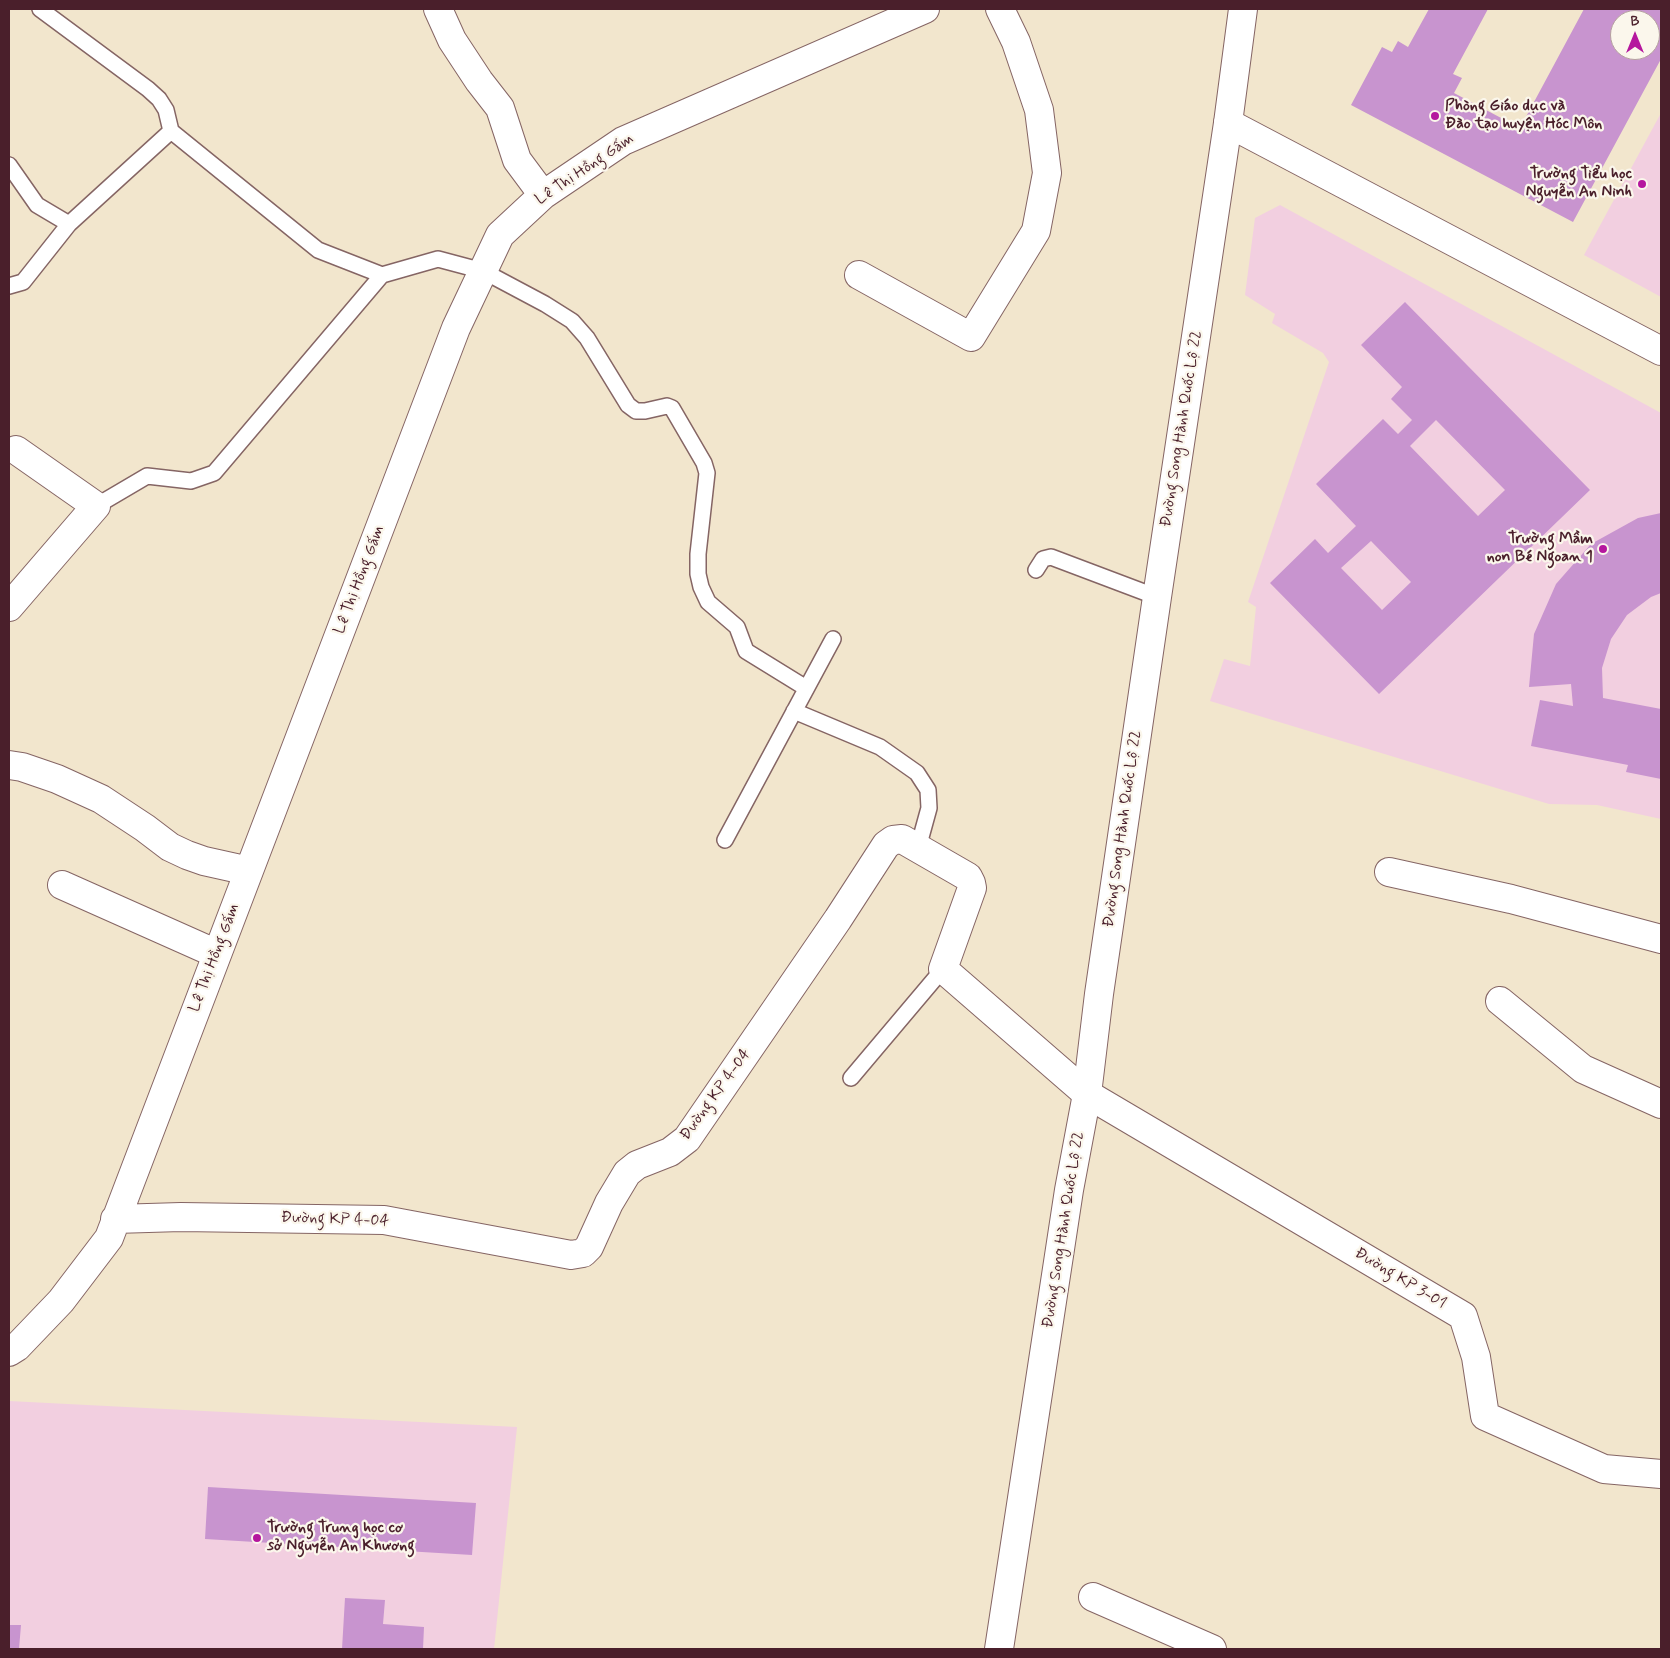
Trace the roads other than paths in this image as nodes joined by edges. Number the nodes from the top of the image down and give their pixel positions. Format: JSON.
{"nodes":[{"id":1,"x":40,"y":9,"type":"edge"},
{"id":2,"x":438,"y":9,"type":"edge"},
{"id":3,"x":924,"y":9,"type":"edge"},
{"id":4,"x":1000,"y":9,"type":"edge"},
{"id":5,"x":1243,"y":9,"type":"edge"},
{"id":6,"x":1228,"y":123,"type":"junction"},
{"id":7,"x":170,"y":131,"type":"junction"},
{"id":8,"x":9,"y":165,"type":"edge"},
{"id":9,"x":543,"y":195,"type":"junction"},
{"id":10,"x":69,"y":224,"type":"junction"},
{"id":11,"x":483,"y":271,"type":"junction"},
{"id":12,"x":382,"y":275,"type":"junction"},
{"id":13,"x":859,"y":275,"type":"dead end"},
{"id":14,"x":9,"y":286,"type":"edge"},
{"id":15,"x":1661,"y":351,"type":"edge"},
{"id":16,"x":16,"y":450,"type":"dead end"},
{"id":17,"x":96,"y":506,"type":"junction"},
{"id":18,"x":1036,"y":570,"type":"dead end"},
{"id":19,"x":1156,"y":598,"type":"junction"},
{"id":20,"x":9,"y":606,"type":"edge"},
{"id":21,"x":833,"y":639,"type":"dead end"},
{"id":22,"x":806,"y":688,"type":"junction"},
{"id":23,"x":794,"y":711,"type":"junction"},
{"id":24,"x":9,"y":765,"type":"edge"},
{"id":25,"x":726,"y":840,"type":"dead end"},
{"id":26,"x":918,"y":848,"type":"junction"},
{"id":27,"x":249,"y":870,"type":"junction"},
{"id":28,"x":1389,"y":872,"type":"dead end"},
{"id":29,"x":62,"y":885,"type":"dead end"},
{"id":30,"x":1661,"y":939,"type":"edge"},
{"id":31,"x":217,"y":954,"type":"junction"},
{"id":32,"x":943,"y":969,"type":"junction"},
{"id":33,"x":1500,"y":1001,"type":"dead end"},
{"id":34,"x":851,"y":1078,"type":"dead end"},
{"id":35,"x":1087,"y":1094,"type":"junction"},
{"id":36,"x":1661,"y":1104,"type":"edge"},
{"id":37,"x":115,"y":1219,"type":"junction"},
{"id":38,"x":9,"y":1352,"type":"edge"},
{"id":39,"x":1661,"y":1474,"type":"edge"},
{"id":40,"x":1092,"y":1597,"type":"dead end"},
{"id":41,"x":1000,"y":1649,"type":"edge"},
{"id":42,"x":1212,"y":1649,"type":"edge"}],
"edges":[{"from":1,"to":7,"type":"lane"},
{"from":2,"to":9,"type":"street"},
{"from":3,"to":9,"type":"street","name":"Lê Thị Hồng Gấm"},
{"from":4,"to":13,"type":"street"},
{"from":5,"to":6,"type":"street","name":"Đường Song Hành Quốc Lộ 22"},
{"from":6,"to":15,"type":"street"},
{"from":6,"to":19,"type":"street","name":"Đường Song Hành Quốc Lộ 22"},
{"from":7,"to":10,"type":"lane"},
{"from":7,"to":12,"type":"lane"},
{"from":8,"to":10,"type":"lane"},
{"from":9,"to":11,"type":"street","name":"Lê Thị Hồng Gấm"},
{"from":10,"to":14,"type":"lane"},
{"from":11,"to":12,"type":"lane"},
{"from":11,"to":22,"type":"lane"},
{"from":11,"to":27,"type":"street","name":"Lê Thị Hồng Gấm"},
{"from":12,"to":17,"type":"lane"},
{"from":16,"to":17,"type":"street"},
{"from":17,"to":20,"type":"street"},
{"from":18,"to":19,"type":"lane"},
{"from":19,"to":35,"type":"street","name":"Đường Song Hành Quốc Lộ 22"},
{"from":21,"to":22,"type":"lane"},
{"from":22,"to":23,"type":"lane"},
{"from":23,"to":25,"type":"lane"},
{"from":23,"to":26,"type":"lane"},
{"from":24,"to":27,"type":"street"},
{"from":26,"to":32,"type":"street","name":"Đường KP 4-04"},
{"from":26,"to":37,"type":"street","name":"Đường KP 4-04"},
{"from":27,"to":31,"type":"street","name":"Lê Thị Hồng Gấm"},
{"from":28,"to":30,"type":"street"},
{"from":29,"to":31,"type":"street"},
{"from":31,"to":37,"type":"street","name":"Lê Thị Hồng Gấm"},
{"from":32,"to":34,"type":"lane"},
{"from":32,"to":35,"type":"street"},
{"from":33,"to":36,"type":"street"},
{"from":35,"to":39,"type":"street","name":"Đường KP 3-01"},
{"from":35,"to":41,"type":"street","name":"Đường Song Hành Quốc Lộ 22"},
{"from":37,"to":38,"type":"street","name":"Lê Thị Hồng Gấm"},
{"from":40,"to":42,"type":"street"}]}
